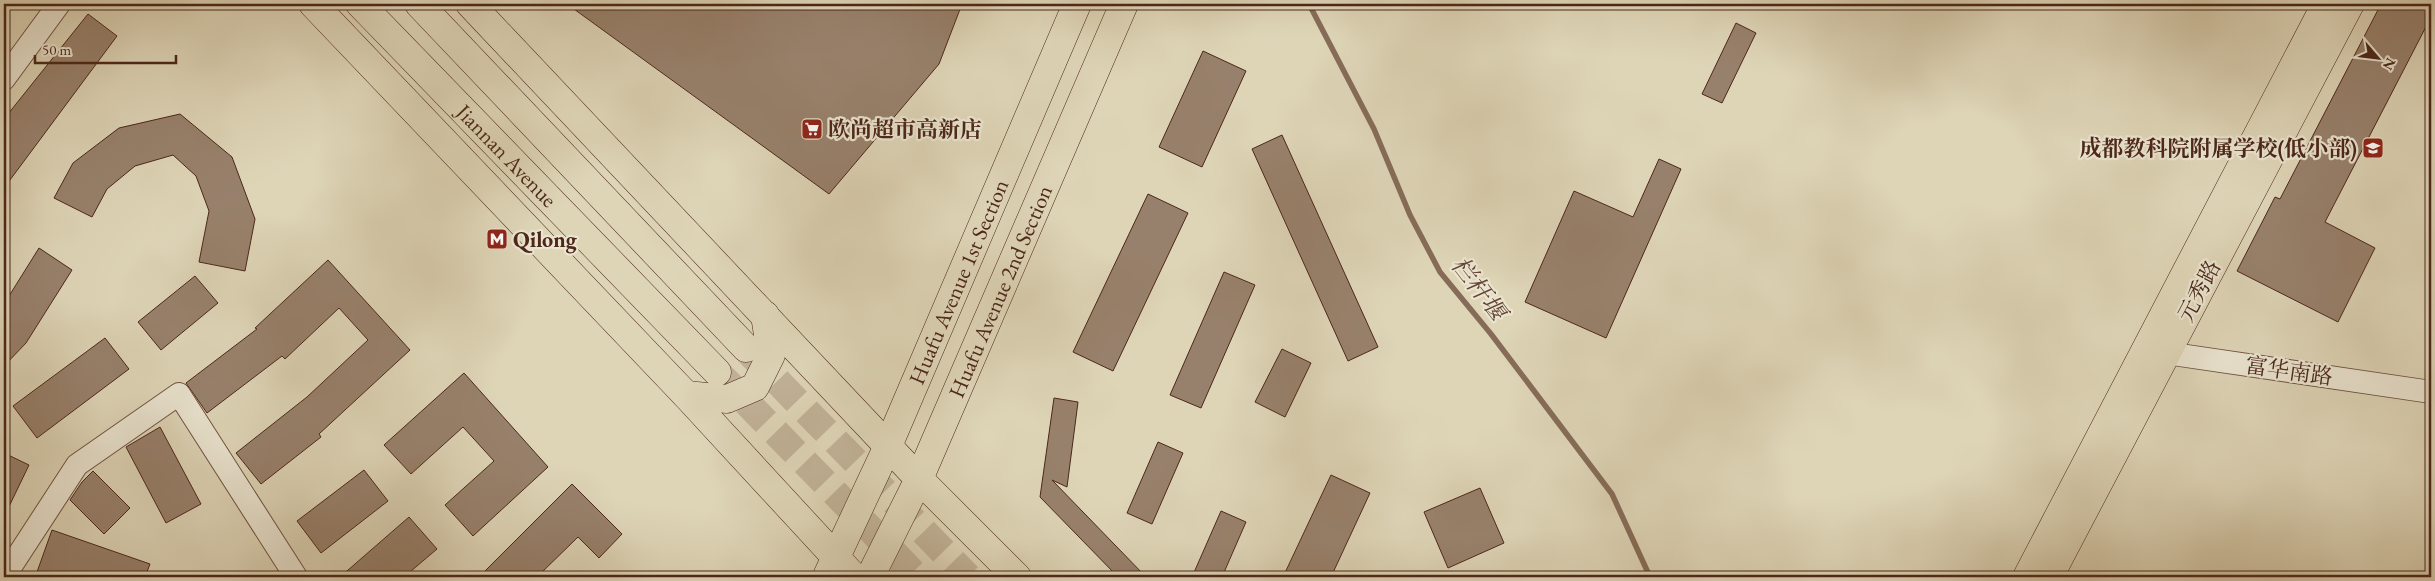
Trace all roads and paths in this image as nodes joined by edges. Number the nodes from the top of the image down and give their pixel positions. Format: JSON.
{"nodes":[{"id":1,"x":59,"y":4,"type":"edge"},
{"id":2,"x":313,"y":4,"type":"edge"},
{"id":3,"x":360,"y":4,"type":"edge"},
{"id":4,"x":419,"y":4,"type":"edge"},
{"id":5,"x":470,"y":4,"type":"edge"},
{"id":6,"x":1077,"y":4,"type":"edge"},
{"id":7,"x":1124,"y":4,"type":"edge"},
{"id":8,"x":2326,"y":4,"type":"edge"},
{"id":9,"x":2350,"y":4,"type":"edge"},
{"id":10,"x":4,"y":80,"type":"edge"},
{"id":11,"x":764,"y":315,"type":"junction"},
{"id":12,"x":746,"y":348,"type":"tunnel mouth"},
{"id":13,"x":2157,"y":349,"type":"junction"},
{"id":14,"x":717,"y":372,"type":"tunnel mouth"},
{"id":15,"x":2431,"y":392,"type":"edge"},
{"id":16,"x":686,"y":395,"type":"junction"},
{"id":17,"x":888,"y":446,"type":"junction"},
{"id":18,"x":919,"y":479,"type":"junction"},
{"id":19,"x":831,"y":568,"type":"edge"},
{"id":20,"x":4,"y":577,"type":"edge"},
{"id":21,"x":296,"y":577,"type":"edge"},
{"id":22,"x":854,"y":577,"type":"edge"},
{"id":23,"x":870,"y":577,"type":"edge"},
{"id":24,"x":1017,"y":577,"type":"edge"},
{"id":25,"x":2027,"y":577,"type":"edge"},
{"id":26,"x":2049,"y":577,"type":"edge"}],
"edges":[{"from":1,"to":10,"type":"street"},
{"from":2,"to":16,"type":"main road"},
{"from":3,"to":14,"type":"main road","name":"Jiannan Avenue"},
{"from":4,"to":12,"type":"main road","name":"Jiannan Avenue"},
{"from":5,"to":11,"type":"main road"},
{"from":6,"to":17,"type":"main road","name":"Huafu Avenue 1st Section"},
{"from":7,"to":18,"type":"main road","name":"Huafu Avenue 2nd Section"},
{"from":8,"to":13,"type":"main road","name":"元秀路"},
{"from":9,"to":13,"type":"main road","name":"元秀路"},
{"from":11,"to":16,"type":"main road"},
{"from":11,"to":17,"type":"main road"},
{"from":13,"to":15,"type":"street","name":"富华南路"},
{"from":13,"to":25,"type":"main road","name":"元秀路"},
{"from":13,"to":26,"type":"main road","name":"元秀路"},
{"from":16,"to":19,"type":"main road"},
{"from":17,"to":18,"type":"main road"},
{"from":17,"to":19,"type":"main road","name":"Huafu Avenue 1st Section"},
{"from":18,"to":23,"type":"main road","name":"Huafu Avenue 2nd Section"},
{"from":18,"to":24,"type":"main road"},
{"from":19,"to":22,"type":"main road"},
{"from":20,"to":21,"type":"street"}]}
